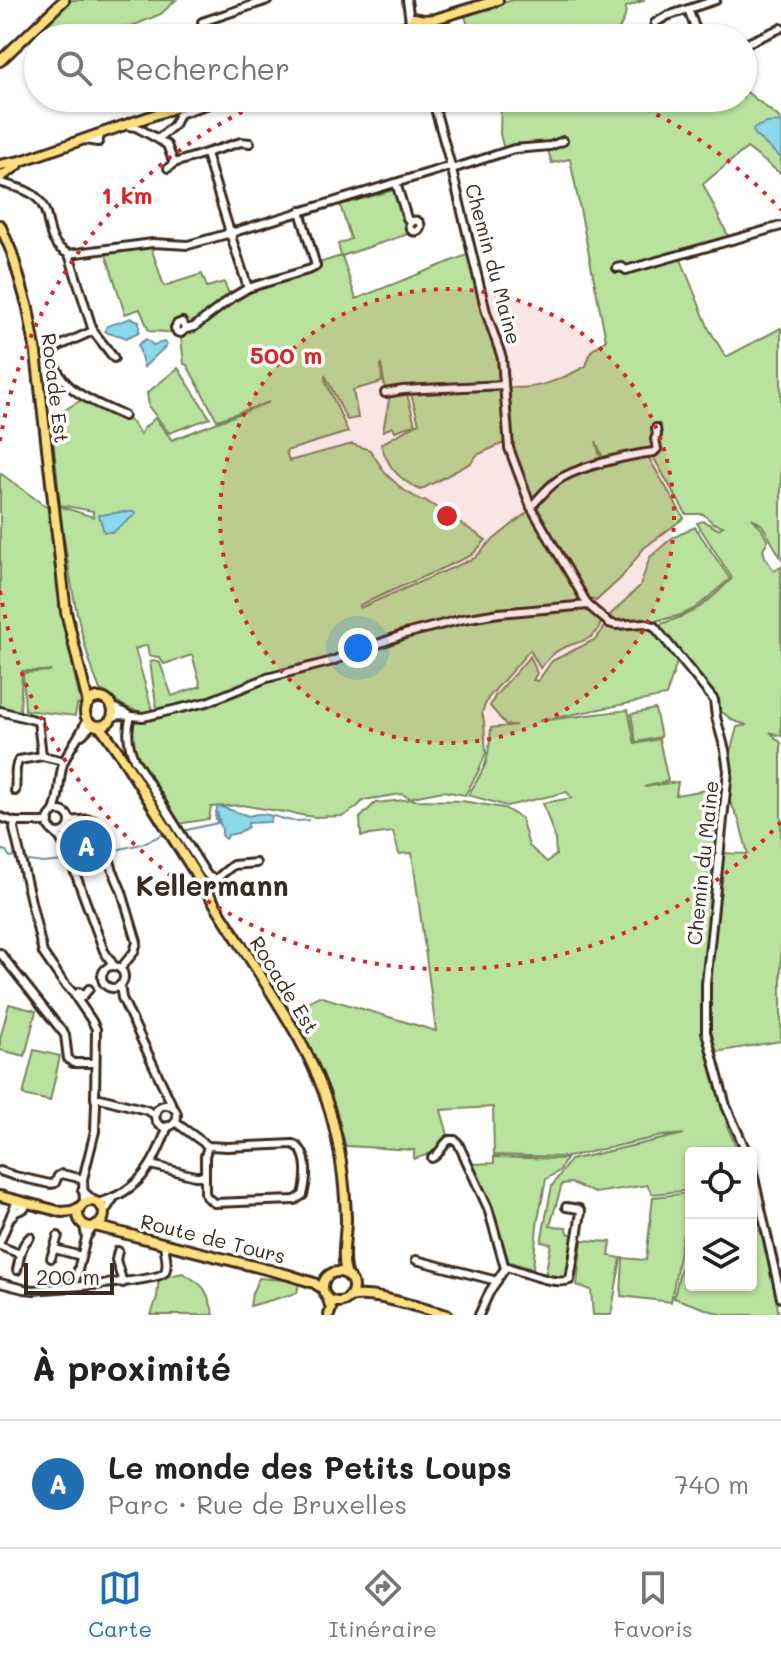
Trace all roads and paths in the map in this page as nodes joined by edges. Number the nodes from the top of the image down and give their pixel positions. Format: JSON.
{"nodes":[{"id":1,"x":64,"y":0,"type":"edge"},
{"id":2,"x":268,"y":0,"type":"edge"},
{"id":3,"x":498,"y":0,"type":"edge"},
{"id":4,"x":716,"y":0,"type":"edge"},
{"id":5,"x":688,"y":9,"type":"junction"},
{"id":6,"x":202,"y":22,"type":"dead end"},
{"id":7,"x":655,"y":23,"type":"dead end"},
{"id":8,"x":39,"y":24,"type":"edge"},
{"id":9,"x":431,"y":24,"type":"edge"},
{"id":10,"x":694,"y":24,"type":"edge"},
{"id":11,"x":781,"y":28,"type":"edge"},
{"id":12,"x":24,"y":38,"type":"edge"},
{"id":13,"x":757,"y":39,"type":"edge"},
{"id":14,"x":0,"y":61,"type":"edge"},
{"id":15,"x":162,"y":112,"type":"edge"},
{"id":16,"x":185,"y":112,"type":"edge"},
{"id":17,"x":436,"y":112,"type":"edge"},
{"id":18,"x":120,"y":126,"type":"junction"},
{"id":19,"x":158,"y":139,"type":"junction"},
{"id":20,"x":563,"y":141,"type":"dead end"},
{"id":21,"x":250,"y":143,"type":"dead end"},
{"id":22,"x":206,"y":154,"type":"junction"},
{"id":23,"x":451,"y":168,"type":"junction"},
{"id":24,"x":1,"y":176,"type":"edge"},
{"id":25,"x":396,"y":183,"type":"junction"},
{"id":26,"x":300,"y":211,"type":"junction"},
{"id":27,"x":410,"y":222,"type":"dead end"},
{"id":28,"x":1,"y":225,"type":"edge"},
{"id":29,"x":781,"y":226,"type":"edge"},
{"id":30,"x":230,"y":233,"type":"junction"},
{"id":31,"x":69,"y":254,"type":"junction"},
{"id":32,"x":617,"y":268,"type":"dead end"},
{"id":33,"x":248,"y":288,"type":"junction"},
{"id":34,"x":186,"y":329,"type":"dead end"},
{"id":35,"x":93,"y":331,"type":"junction"},
{"id":36,"x":114,"y":358,"type":"dead end"},
{"id":37,"x":504,"y":385,"type":"junction"},
{"id":38,"x":385,"y":393,"type":"dead end"},
{"id":39,"x":124,"y":416,"type":"dead end"},
{"id":40,"x":656,"y":428,"type":"dead end"},
{"id":41,"x":531,"y":507,"type":"junction"},
{"id":42,"x":588,"y":605,"type":"junction"},
{"id":43,"x":74,"y":645,"type":"junction"},
{"id":44,"x":99,"y":698,"type":"junction"},
{"id":45,"x":88,"y":703,"type":"junction"},
{"id":46,"x":111,"y":706,"type":"junction"},
{"id":47,"x":0,"y":711,"type":"edge"},
{"id":48,"x":130,"y":716,"type":"junction"},
{"id":49,"x":110,"y":719,"type":"junction"},
{"id":50,"x":92,"y":723,"type":"junction"},
{"id":51,"x":42,"y":756,"type":"junction"},
{"id":52,"x":122,"y":757,"type":"junction"},
{"id":53,"x":64,"y":761,"type":"junction"},
{"id":54,"x":15,"y":791,"type":"dead end"},
{"id":55,"x":59,"y":794,"type":"junction"},
{"id":56,"x":53,"y":813,"type":"junction"},
{"id":57,"x":65,"y":813,"type":"junction"},
{"id":58,"x":0,"y":817,"type":"edge"},
{"id":59,"x":70,"y":821,"type":"junction"},
{"id":60,"x":15,"y":822,"type":"junction"},
{"id":61,"x":49,"y":822,"type":"junction"},
{"id":62,"x":66,"y":830,"type":"junction"},
{"id":63,"x":53,"y":831,"type":"junction"},
{"id":64,"x":67,"y":851,"type":"junction"},
{"id":65,"x":256,"y":863,"type":"dead end"},
{"id":66,"x":104,"y":951,"type":"junction"},
{"id":67,"x":0,"y":953,"type":"edge"},
{"id":68,"x":117,"y":968,"type":"junction"},
{"id":69,"x":105,"y":969,"type":"junction"},
{"id":70,"x":103,"y":982,"type":"junction"},
{"id":71,"x":116,"y":986,"type":"junction"},
{"id":72,"x":79,"y":996,"type":"junction"},
{"id":73,"x":95,"y":1063,"type":"junction"},
{"id":74,"x":165,"y":1093,"type":"junction"},
{"id":75,"x":98,"y":1101,"type":"junction"},
{"id":76,"x":173,"y":1107,"type":"junction"},
{"id":77,"x":159,"y":1110,"type":"junction"},
{"id":78,"x":175,"y":1122,"type":"junction"},
{"id":79,"x":164,"y":1126,"type":"junction"},
{"id":80,"x":208,"y":1146,"type":"junction"},
{"id":81,"x":744,"y":1147,"type":"edge"},
{"id":82,"x":432,"y":1158,"type":"dead end"},
{"id":83,"x":151,"y":1165,"type":"junction"},
{"id":84,"x":0,"y":1171,"type":"edge"},
{"id":85,"x":205,"y":1176,"type":"junction"},
{"id":86,"x":83,"y":1179,"type":"junction"},
{"id":87,"x":82,"y":1190,"type":"junction"},
{"id":88,"x":757,"y":1191,"type":"edge"},
{"id":89,"x":115,"y":1197,"type":"junction"},
{"id":90,"x":0,"y":1199,"type":"edge"},
{"id":91,"x":96,"y":1202,"type":"junction"},
{"id":92,"x":15,"y":1205,"type":"junction"},
{"id":93,"x":81,"y":1205,"type":"junction"},
{"id":94,"x":566,"y":1207,"type":"dead end"},
{"id":95,"x":25,"y":1208,"type":"junction"},
{"id":96,"x":47,"y":1209,"type":"junction"},
{"id":97,"x":345,"y":1210,"type":"junction"},
{"id":98,"x":104,"y":1215,"type":"junction"},
{"id":99,"x":10,"y":1219,"type":"junction"},
{"id":100,"x":88,"y":1224,"type":"junction"},
{"id":101,"x":116,"y":1231,"type":"junction"},
{"id":102,"x":58,"y":1236,"type":"dead end"},
{"id":103,"x":30,"y":1237,"type":"dead end"},
{"id":104,"x":164,"y":1243,"type":"junction"},
{"id":105,"x":0,"y":1244,"type":"edge"},
{"id":106,"x":55,"y":1249,"type":"junction"},
{"id":107,"x":118,"y":1251,"type":"dead end"},
{"id":108,"x":20,"y":1254,"type":"junction"},
{"id":109,"x":81,"y":1256,"type":"junction"},
{"id":110,"x":51,"y":1258,"type":"dead end"},
{"id":111,"x":416,"y":1260,"type":"dead end"},
{"id":112,"x":505,"y":1268,"type":"junction"},
{"id":113,"x":17,"y":1270,"type":"dead end"},
{"id":114,"x":346,"y":1273,"type":"junction"},
{"id":115,"x":329,"y":1275,"type":"junction"},
{"id":116,"x":302,"y":1278,"type":"junction"},
{"id":117,"x":497,"y":1281,"type":"junction"},
{"id":118,"x":0,"y":1283,"type":"edge"},
{"id":119,"x":123,"y":1283,"type":"junction"},
{"id":120,"x":354,"y":1284,"type":"junction"},
{"id":121,"x":74,"y":1286,"type":"junction"},
{"id":122,"x":323,"y":1289,"type":"junction"},
{"id":123,"x":350,"y":1297,"type":"junction"},
{"id":124,"x":781,"y":1298,"type":"edge"},
{"id":125,"x":328,"y":1299,"type":"junction"},
{"id":126,"x":382,"y":1299,"type":"junction"},
{"id":127,"x":341,"y":1302,"type":"junction"},
{"id":128,"x":331,"y":1315,"type":"edge"},
{"id":129,"x":447,"y":1315,"type":"edge"},
{"id":130,"x":479,"y":1315,"type":"edge"}],
"edges":[{"from":1,"to":8,"type":"main road"},
{"from":2,"to":6,"type":"street"},
{"from":3,"to":9,"type":"main road"},
{"from":4,"to":5,"type":"street"},
{"from":5,"to":7,"type":"street"},
{"from":5,"to":10,"type":"street"},
{"from":11,"to":13,"type":"street"},
{"from":12,"to":14,"type":"main road"},
{"from":15,"to":18,"type":"main road"},
{"from":16,"to":19,"type":"street"},
{"from":17,"to":23,"type":"street","name":"Chemin du Maine"},
{"from":18,"to":19,"type":"street"},
{"from":18,"to":24,"type":"main road"},
{"from":19,"to":22,"type":"street"},
{"from":20,"to":23,"type":"street"},
{"from":21,"to":22,"type":"street"},
{"from":22,"to":30,"type":"street"},
{"from":23,"to":25,"type":"street"},
{"from":23,"to":37,"type":"street","name":"Chemin du Maine"},
{"from":24,"to":31,"type":"street"},
{"from":25,"to":26,"type":"street"},
{"from":25,"to":27,"type":"street"},
{"from":26,"to":30,"type":"street"},
{"from":26,"to":33,"type":"street"},
{"from":28,"to":43,"type":"main road","name":"Rocade Est"},
{"from":29,"to":32,"type":"street"},
{"from":30,"to":31,"type":"street"},
{"from":30,"to":33,"type":"street"},
{"from":31,"to":35,"type":"street"},
{"from":33,"to":34,"type":"street"},
{"from":35,"to":36,"type":"street"},
{"from":35,"to":39,"type":"street"},
{"from":37,"to":38,"type":"street"},
{"from":37,"to":41,"type":"street","name":"Chemin du Maine"},
{"from":40,"to":41,"type":"street"},
{"from":41,"to":42,"type":"street","name":"Chemin du Maine"},
{"from":42,"to":48,"type":"street"},
{"from":42,"to":81,"type":"street","name":"Chemin du Maine"},
{"from":43,"to":44,"type":"main road","name":"Rocade Est"},
{"from":43,"to":45,"type":"main road","name":"Rocade Est"},
{"from":44,"to":45,"type":"main road"},
{"from":44,"to":46,"type":"main road"},
{"from":45,"to":50,"type":"main road"},
{"from":46,"to":48,"type":"street"},
{"from":46,"to":49,"type":"main road"},
{"from":47,"to":51,"type":"street"},
{"from":48,"to":49,"type":"street"},
{"from":48,"to":65,"type":"street"},
{"from":49,"to":50,"type":"main road"},
{"from":49,"to":52,"type":"main road","name":"Rocade Est"},
{"from":50,"to":52,"type":"main road","name":"Rocade Est"},
{"from":50,"to":53,"type":"street"},
{"from":51,"to":53,"type":"street"},
{"from":51,"to":54,"type":"street"},
{"from":52,"to":97,"type":"main road","name":"Rocade Est"},
{"from":53,"to":55,"type":"street"},
{"from":55,"to":56,"type":"street"},
{"from":55,"to":57,"type":"street"},
{"from":56,"to":57,"type":"street"},
{"from":56,"to":61,"type":"street"},
{"from":57,"to":59,"type":"street"},
{"from":58,"to":60,"type":"street"},
{"from":59,"to":62,"type":"street"},
{"from":59,"to":68,"type":"street"},
{"from":60,"to":61,"type":"street"},
{"from":60,"to":72,"type":"street"},
{"from":61,"to":63,"type":"street"},
{"from":62,"to":63,"type":"street"},
{"from":62,"to":64,"type":"street"},
{"from":63,"to":64,"type":"street"},
{"from":64,"to":66,"type":"street"},
{"from":66,"to":68,"type":"street"},
{"from":66,"to":69,"type":"street"},
{"from":67,"to":73,"type":"street"},
{"from":68,"to":69,"type":"street"},
{"from":68,"to":71,"type":"street"},
{"from":69,"to":70,"type":"street"},
{"from":70,"to":71,"type":"street"},
{"from":70,"to":72,"type":"street"},
{"from":71,"to":74,"type":"street"},
{"from":72,"to":73,"type":"street"},
{"from":73,"to":75,"type":"street"},
{"from":74,"to":76,"type":"street"},
{"from":74,"to":77,"type":"street"},
{"from":75,"to":77,"type":"street"},
{"from":75,"to":86,"type":"street"},
{"from":76,"to":77,"type":"street"},
{"from":76,"to":78,"type":"street"},
{"from":77,"to":79,"type":"street"},
{"from":78,"to":79,"type":"street"},
{"from":78,"to":80,"type":"street"},
{"from":79,"to":83,"type":"street"},
{"from":80,"to":85,"type":"street"},
{"from":80,"to":85,"type":"street"},
{"from":82,"to":112,"type":"street"},
{"from":83,"to":85,"type":"street"},
{"from":83,"to":89,"type":"street"},
{"from":84,"to":86,"type":"street"},
{"from":86,"to":87,"type":"street"},
{"from":87,"to":91,"type":"street"},
{"from":87,"to":93,"type":"street"},
{"from":88,"to":124,"type":"street"},
{"from":89,"to":91,"type":"street"},
{"from":89,"to":98,"type":"street"},
{"from":90,"to":92,"type":"main road","name":"Route de Tours"},
{"from":90,"to":96,"type":"main road"},
{"from":91,"to":93,"type":"main road"},
{"from":91,"to":98,"type":"main road","name":"Route de Tours"},
{"from":92,"to":95,"type":"main road","name":"Route de Tours"},
{"from":92,"to":96,"type":"street"},
{"from":92,"to":99,"type":"street"},
{"from":93,"to":96,"type":"main road"},
{"from":93,"to":100,"type":"main road"},
{"from":94,"to":112,"type":"street"},
{"from":95,"to":99,"type":"street"},
{"from":95,"to":100,"type":"main road","name":"Route de Tours"},
{"from":97,"to":114,"type":"main road","name":"Rocade Est"},
{"from":97,"to":115,"type":"main road","name":"Rocade Est"},
{"from":98,"to":100,"type":"main road"},
{"from":98,"to":101,"type":"main road","name":"Route de Tours"},
{"from":99,"to":105,"type":"street"},
{"from":100,"to":101,"type":"main road","name":"Route de Tours"},
{"from":100,"to":109,"type":"street"},
{"from":101,"to":104,"type":"main road","name":"Route de Tours"},
{"from":102,"to":106,"type":"street"},
{"from":103,"to":108,"type":"street"},
{"from":104,"to":116,"type":"main road","name":"Route de Tours"},
{"from":104,"to":119,"type":"street"},
{"from":105,"to":108,"type":"street"},
{"from":106,"to":109,"type":"street"},
{"from":106,"to":110,"type":"street"},
{"from":107,"to":119,"type":"street"},
{"from":108,"to":113,"type":"street"},
{"from":109,"to":121,"type":"street"},
{"from":111,"to":117,"type":"street"},
{"from":112,"to":117,"type":"street"},
{"from":114,"to":115,"type":"main road"},
{"from":114,"to":120,"type":"main road"},
{"from":115,"to":116,"type":"main road","name":"Route de Tours"},
{"from":115,"to":122,"type":"main road"},
{"from":116,"to":122,"type":"main road","name":"Route de Tours"},
{"from":117,"to":130,"type":"street"},
{"from":118,"to":121,"type":"street"},
{"from":119,"to":121,"type":"street"},
{"from":120,"to":123,"type":"main road"},
{"from":120,"to":126,"type":"main road"},
{"from":122,"to":125,"type":"main road"},
{"from":123,"to":126,"type":"main road"},
{"from":123,"to":127,"type":"main road"},
{"from":125,"to":127,"type":"main road"},
{"from":125,"to":128,"type":"main road"},
{"from":126,"to":129,"type":"main road"},
{"from":127,"to":128,"type":"main road"}]}
